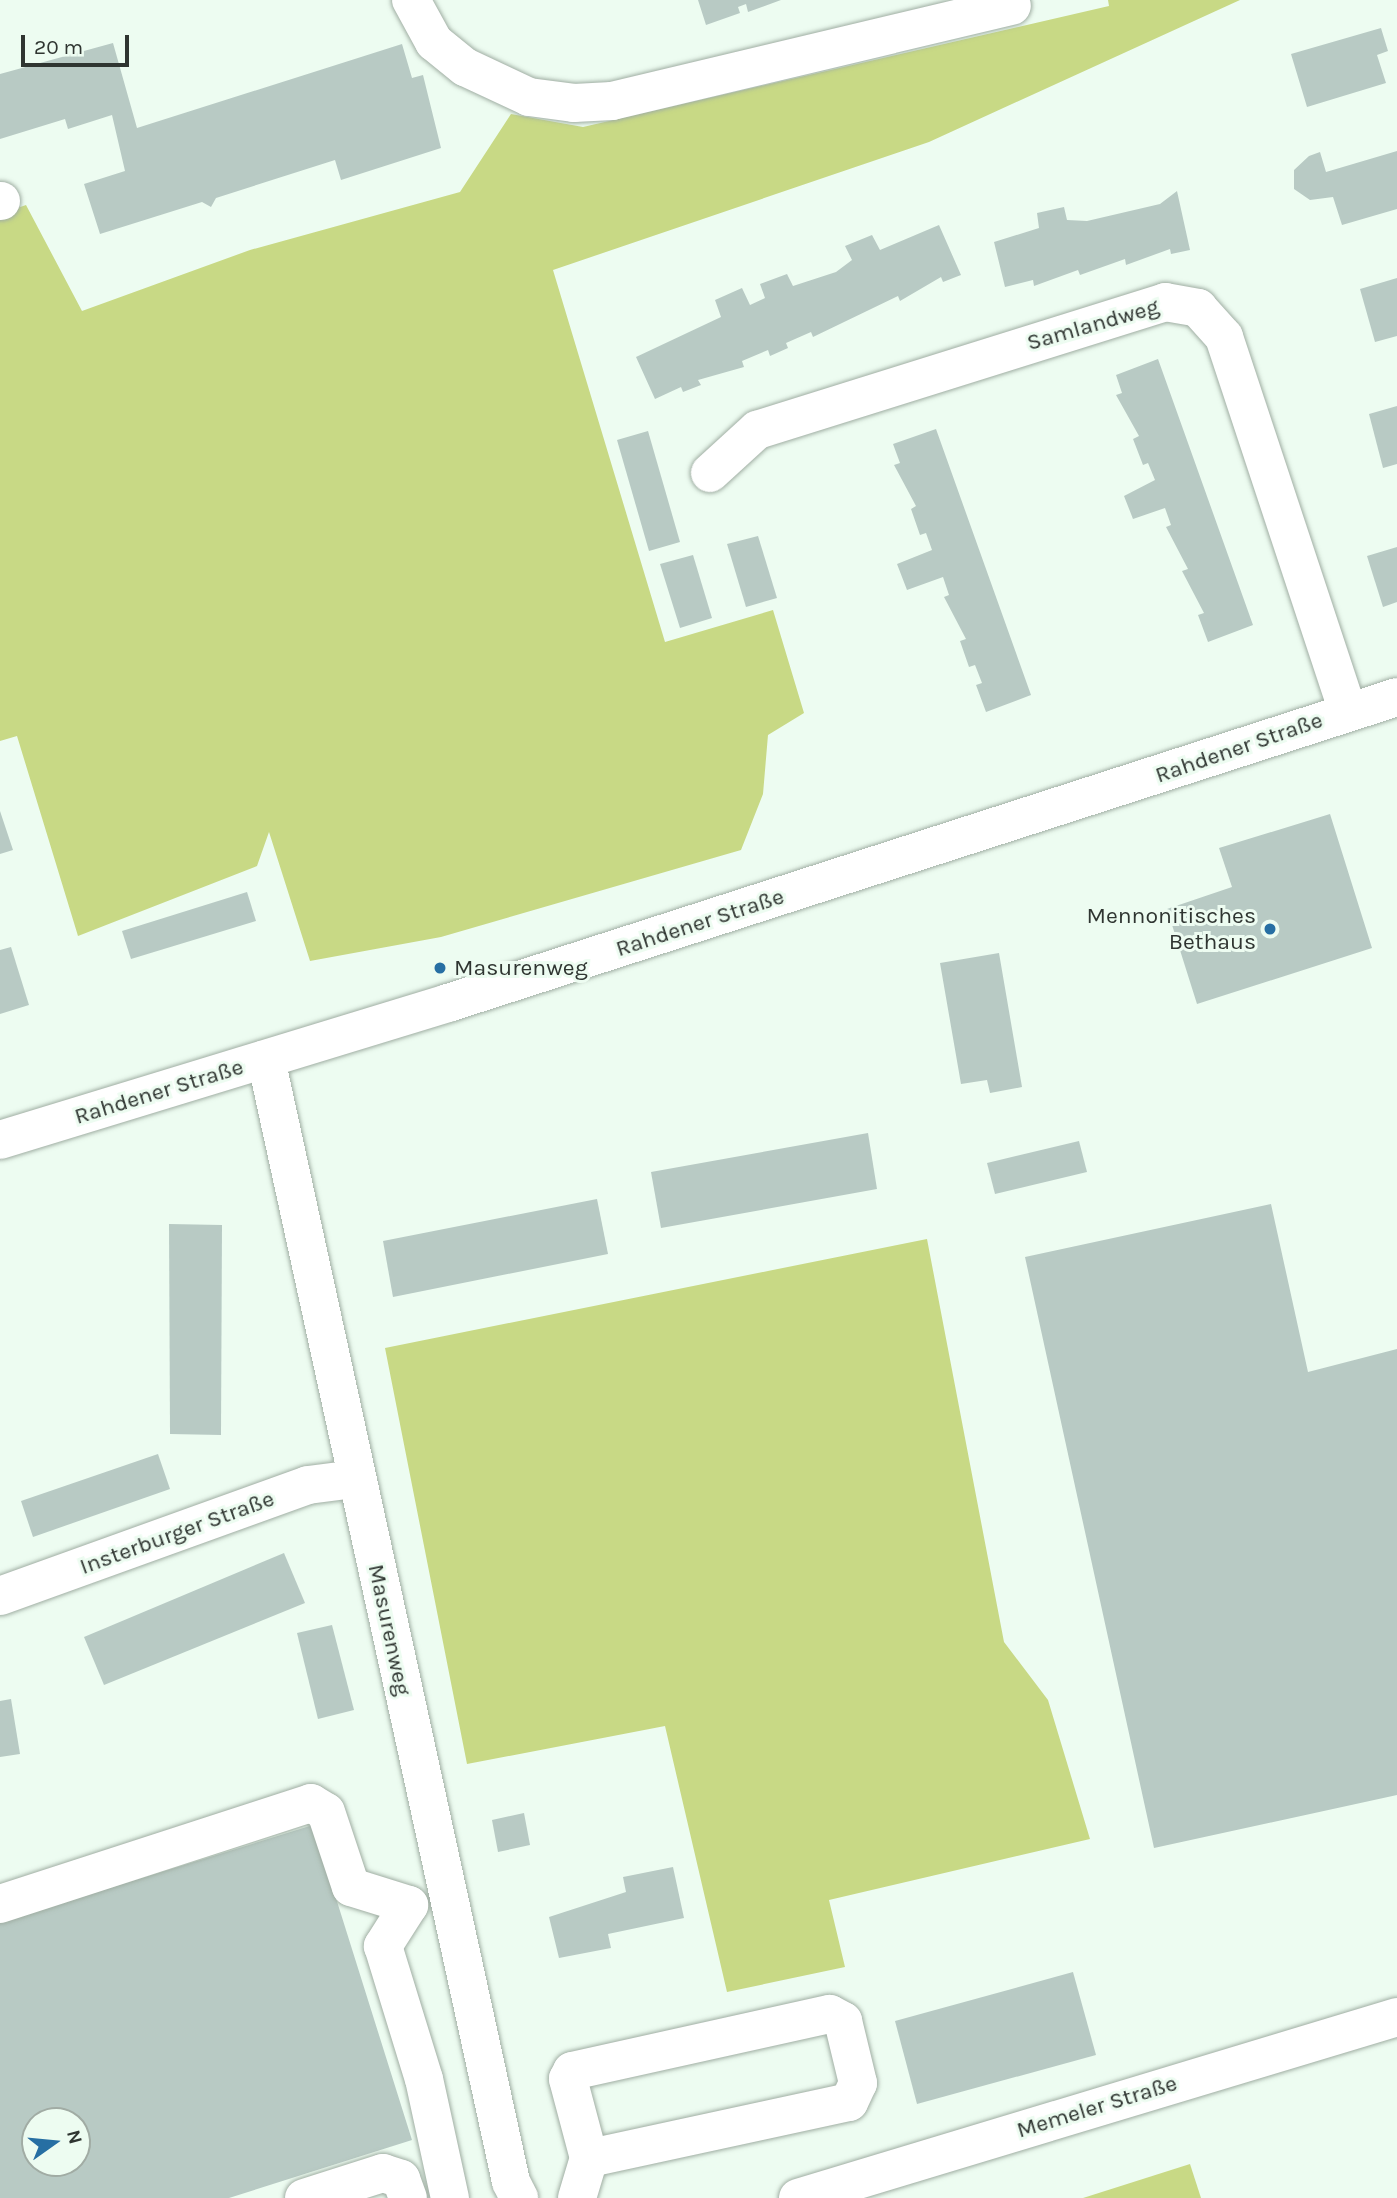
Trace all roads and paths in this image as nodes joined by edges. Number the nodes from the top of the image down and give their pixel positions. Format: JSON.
{"nodes":[{"id":1,"x":411,"y":0,"type":"edge"},
{"id":2,"x":1012,"y":6,"type":"dead end"},
{"id":3,"x":709,"y":473,"type":"dead end"},
{"id":4,"x":1397,"y":697,"type":"edge"},
{"id":5,"x":1348,"y":711,"type":"junction"},
{"id":6,"x":266,"y":1059,"type":"junction"},
{"id":7,"x":0,"y":1140,"type":"edge"},
{"id":8,"x":355,"y":1479,"type":"junction"},
{"id":9,"x":0,"y":1596,"type":"edge"},
{"id":10,"x":448,"y":1898,"type":"junction"},
{"id":11,"x":0,"y":1904,"type":"edge"},
{"id":12,"x":409,"y":1905,"type":"junction"},
{"id":13,"x":1397,"y":2017,"type":"edge"},
{"id":14,"x":589,"y":2158,"type":"junction"},
{"id":15,"x":304,"y":2198,"type":"edge"},
{"id":16,"x":408,"y":2198,"type":"edge"},
{"id":17,"x":450,"y":2198,"type":"edge"},
{"id":18,"x":519,"y":2198,"type":"edge"},
{"id":19,"x":577,"y":2198,"type":"edge"},
{"id":20,"x":798,"y":2198,"type":"edge"}],
"edges":[{"from":1,"to":2,"type":"street"},
{"from":3,"to":5,"type":"street","name":"Samlandweg"},
{"from":4,"to":5,"type":"street","name":"Rahdener Straße"},
{"from":5,"to":6,"type":"street","name":"Rahdener Straße"},
{"from":6,"to":7,"type":"street","name":"Rahdener Straße"},
{"from":6,"to":8,"type":"street","name":"Masurenweg"},
{"from":8,"to":9,"type":"street","name":"Insterburger Straße"},
{"from":8,"to":10,"type":"street","name":"Masurenweg"},
{"from":10,"to":12,"type":"street"},
{"from":10,"to":18,"type":"street","name":"Masurenweg"},
{"from":11,"to":12,"type":"street"},
{"from":12,"to":17,"type":"street"},
{"from":13,"to":20,"type":"street","name":"Memeler Straße"},
{"from":14,"to":14,"type":"street"},
{"from":14,"to":19,"type":"street"},
{"from":15,"to":16,"type":"street"}]}
